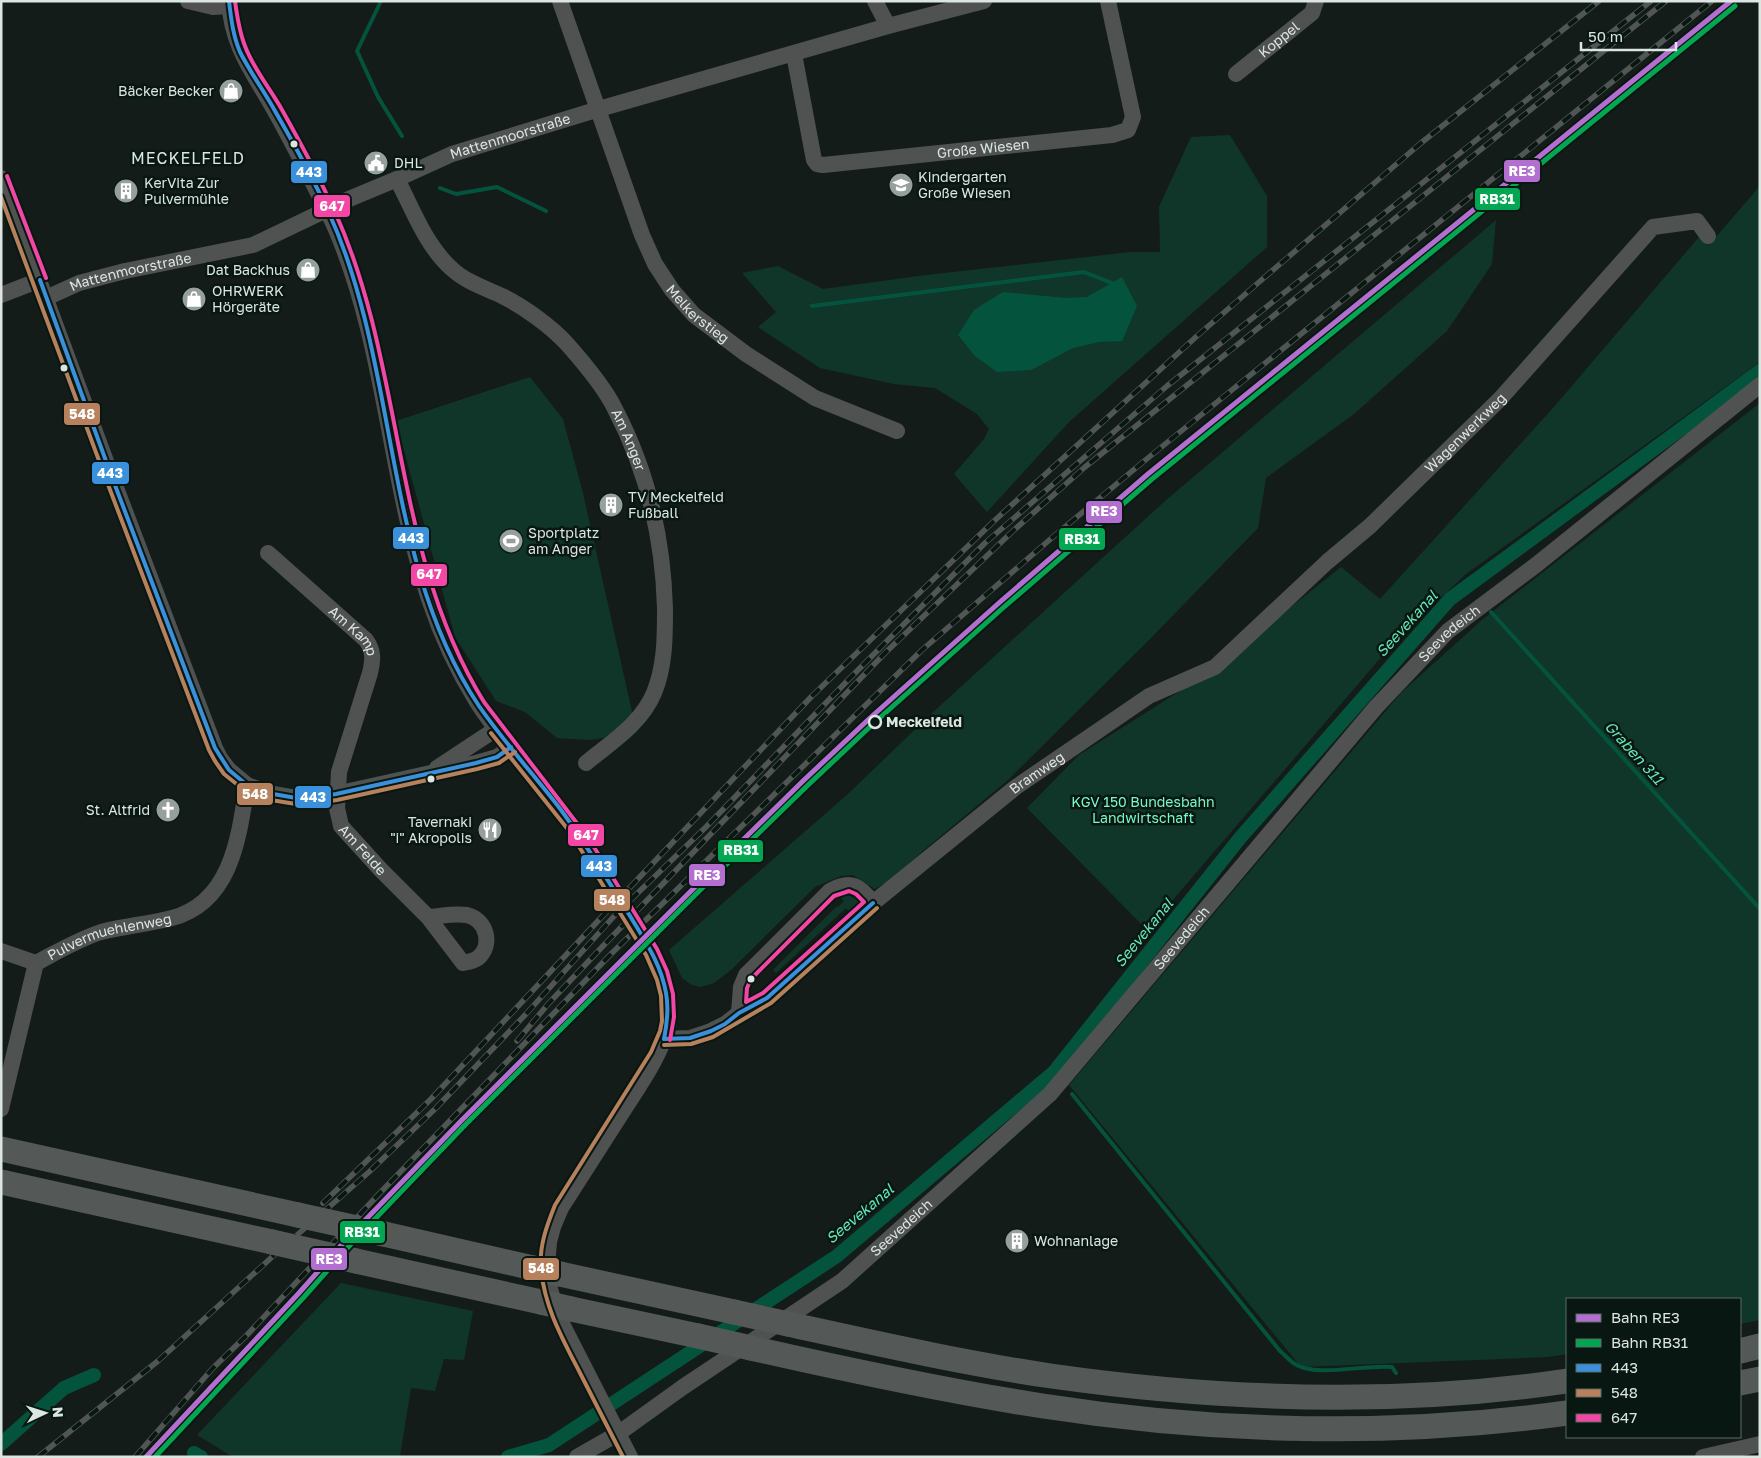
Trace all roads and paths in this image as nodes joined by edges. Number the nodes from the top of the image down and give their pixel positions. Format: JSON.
{"nodes":[{"id":1,"x":188,"y":1,"type":"edge"},
{"id":2,"x":560,"y":1,"type":"edge"},
{"id":3,"x":875,"y":1,"type":"edge"},
{"id":4,"x":984,"y":1,"type":"edge"},
{"id":5,"x":1108,"y":1,"type":"edge"},
{"id":6,"x":1316,"y":1,"type":"edge"},
{"id":7,"x":230,"y":4,"type":"edge"},
{"id":8,"x":888,"y":26,"type":"junction"},
{"id":9,"x":794,"y":54,"type":"junction"},
{"id":10,"x":1236,"y":74,"type":"dead end"},
{"id":11,"x":599,"y":109,"type":"junction"},
{"id":12,"x":1,"y":178,"type":"edge"},
{"id":13,"x":397,"y":180,"type":"junction"},
{"id":14,"x":326,"y":209,"type":"junction"},
{"id":15,"x":1708,"y":236,"type":"dead end"},
{"id":16,"x":40,"y":280,"type":"junction"},
{"id":17,"x":1,"y":295,"type":"edge"},
{"id":18,"x":46,"y":298,"type":"junction"},
{"id":19,"x":1760,"y":385,"type":"edge"},
{"id":20,"x":897,"y":430,"type":"dead end"},
{"id":21,"x":268,"y":553,"type":"dead end"},
{"id":22,"x":1215,"y":666,"type":"joint"},
{"id":23,"x":496,"y":729,"type":"junction"},
{"id":24,"x":511,"y":747,"type":"junction"},
{"id":25,"x":586,"y":763,"type":"dead end"},
{"id":26,"x":430,"y":773,"type":"junction"},
{"id":27,"x":247,"y":785,"type":"junction"},
{"id":28,"x":336,"y":794,"type":"junction"},
{"id":29,"x":873,"y":903,"type":"junction"},
{"id":30,"x":428,"y":917,"type":"dead end"},
{"id":31,"x":1,"y":951,"type":"edge"},
{"id":32,"x":36,"y":963,"type":"junction"},
{"id":33,"x":739,"y":1013,"type":"junction"},
{"id":34,"x":664,"y":1039,"type":"junction"},
{"id":35,"x":1,"y":1109,"type":"edge"},
{"id":36,"x":5,"y":1149,"type":"edge"},
{"id":37,"x":1,"y":1182,"type":"edge"},
{"id":38,"x":1760,"y":1346,"type":"edge"},
{"id":39,"x":1741,"y":1351,"type":"edge"},
{"id":40,"x":1760,"y":1379,"type":"edge"},
{"id":41,"x":1566,"y":1381,"type":"edge"},
{"id":42,"x":1741,"y":1383,"type":"edge"},
{"id":43,"x":1566,"y":1413,"type":"edge"},
{"id":44,"x":619,"y":1433,"type":"junction"},
{"id":45,"x":1760,"y":1444,"type":"edge"},
{"id":46,"x":577,"y":1457,"type":"edge"},
{"id":47,"x":630,"y":1457,"type":"edge"},
{"id":48,"x":1703,"y":1457,"type":"edge"}],
"edges":[{"from":1,"to":7,"type":"street"},
{"from":2,"to":11,"type":"street","name":"Melkerstieg"},
{"from":3,"to":8,"type":"street"},
{"from":4,"to":8,"type":"street","name":"Mattenmoorstraße"},
{"from":5,"to":9,"type":"street","name":"Große Wiesen"},
{"from":6,"to":10,"type":"street","name":"Koppel"},
{"from":7,"to":14,"type":"street"},
{"from":8,"to":9,"type":"street","name":"Mattenmoorstraße"},
{"from":9,"to":11,"type":"street","name":"Mattenmoorstraße"},
{"from":11,"to":13,"type":"street","name":"Mattenmoorstraße"},
{"from":11,"to":20,"type":"street","name":"Melkerstieg"},
{"from":12,"to":16,"type":"street"},
{"from":13,"to":14,"type":"street","name":"Mattenmoorstraße"},
{"from":13,"to":25,"type":"street","name":"Am Anger"},
{"from":14,"to":18,"type":"street","name":"Mattenmoorstraße"},
{"from":14,"to":23,"type":"street"},
{"from":15,"to":22,"type":"street","name":"Wagenwerkweg"},
{"from":16,"to":17,"type":"street"},
{"from":16,"to":18,"type":"street"},
{"from":18,"to":27,"type":"street"},
{"from":19,"to":44,"type":"street","name":"Seevedeich"},
{"from":21,"to":28,"type":"street","name":"Am Kamp"},
{"from":22,"to":29,"type":"street","name":"Bramweg"},
{"from":23,"to":24,"type":"street"},
{"from":23,"to":26,"type":"street"},
{"from":24,"to":26,"type":"street"},
{"from":24,"to":34,"type":"street","bridge":true},
{"from":26,"to":28,"type":"street"},
{"from":27,"to":28,"type":"street"},
{"from":27,"to":32,"type":"street","name":"Pulvermuehlenweg"},
{"from":28,"to":30,"type":"street","name":"Am Felde"},
{"from":29,"to":33,"type":"street","name":"Bramweg"},
{"from":29,"to":33,"type":"street"},
{"from":31,"to":32,"type":"street"},
{"from":32,"to":35,"type":"street","name":"Pulvermuehlenweg"},
{"from":33,"to":34,"type":"street","name":"Bramweg"},
{"from":34,"to":44,"type":"street"},
{"from":36,"to":41,"type":"highway","bridge":true},
{"from":37,"to":43,"type":"highway","bridge":true},
{"from":38,"to":39,"type":"highway"},
{"from":40,"to":42,"type":"highway"},
{"from":44,"to":46,"type":"street","name":"Seevedeich"},
{"from":44,"to":47,"type":"street"},
{"from":45,"to":48,"type":"street"}]}
